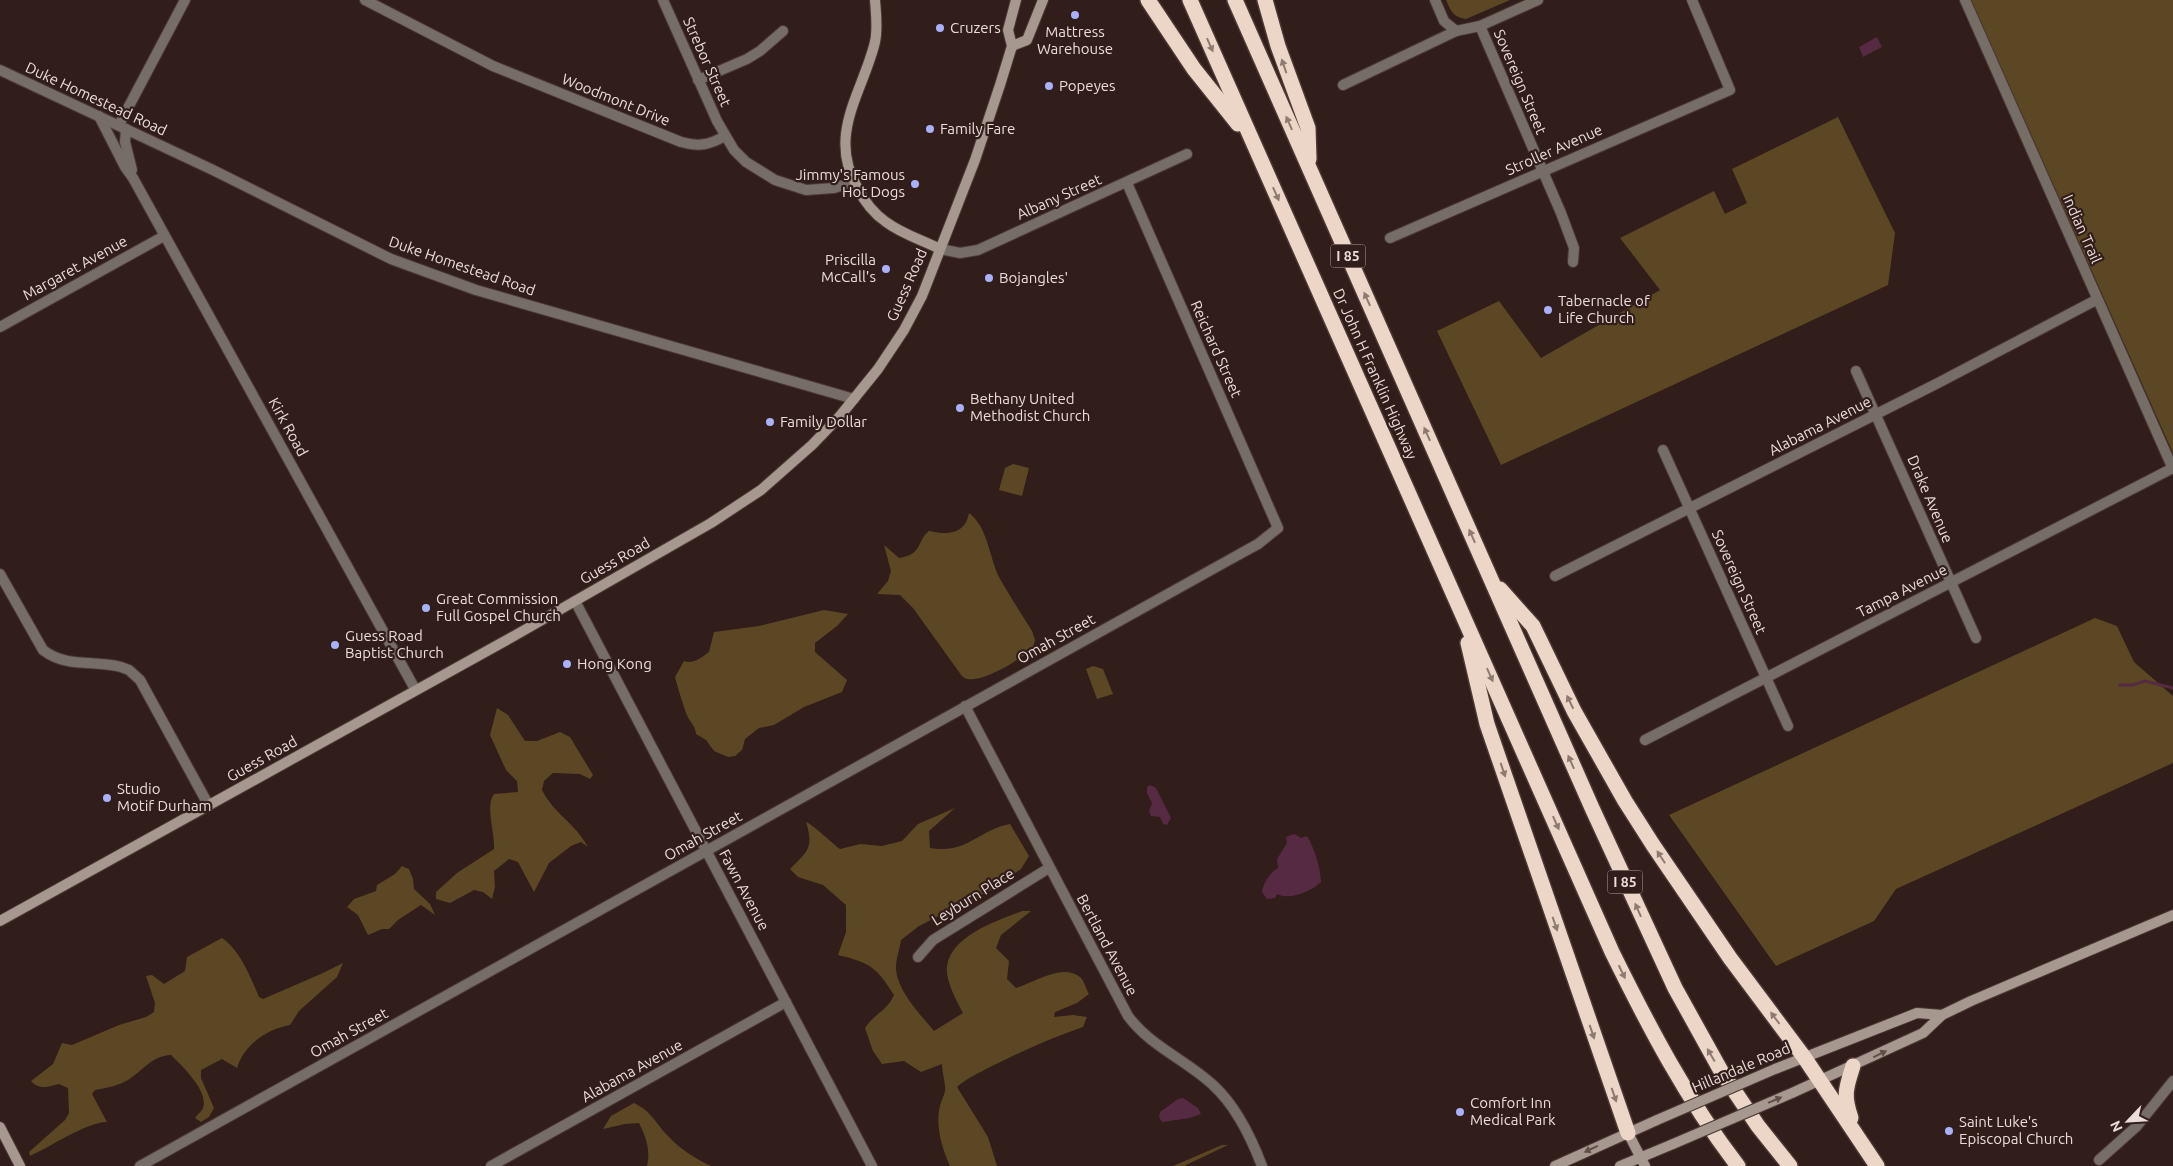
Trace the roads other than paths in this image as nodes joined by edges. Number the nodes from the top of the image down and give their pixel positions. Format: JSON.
{"nodes":[{"id":1,"x":185,"y":0,"type":"edge"},
{"id":2,"x":365,"y":0,"type":"edge"},
{"id":3,"x":663,"y":0,"type":"edge"},
{"id":4,"x":875,"y":0,"type":"edge"},
{"id":5,"x":1016,"y":0,"type":"edge"},
{"id":6,"x":1043,"y":0,"type":"edge"},
{"id":7,"x":1148,"y":0,"type":"edge"},
{"id":8,"x":1190,"y":0,"type":"edge"},
{"id":9,"x":1234,"y":0,"type":"edge"},
{"id":10,"x":1265,"y":0,"type":"edge"},
{"id":11,"x":1435,"y":0,"type":"edge"},
{"id":12,"x":1538,"y":0,"type":"edge"},
{"id":13,"x":1692,"y":0,"type":"edge"},
{"id":14,"x":1965,"y":0,"type":"edge"},
{"id":15,"x":1480,"y":26,"type":"junction"},
{"id":16,"x":1456,"y":31,"type":"junction"},
{"id":17,"x":783,"y":32,"type":"dead end"},
{"id":18,"x":1012,"y":46,"type":"junction"},
{"id":19,"x":0,"y":70,"type":"edge"},
{"id":20,"x":698,"y":80,"type":"junction"},
{"id":21,"x":1343,"y":85,"type":"dead end"},
{"id":22,"x":99,"y":116,"type":"junction"},
{"id":23,"x":123,"y":127,"type":"junction"},
{"id":24,"x":725,"y":136,"type":"junction"},
{"id":25,"x":1257,"y":150,"type":"junction"},
{"id":26,"x":1187,"y":154,"type":"dead end"},
{"id":27,"x":1309,"y":167,"type":"junction"},
{"id":28,"x":1542,"y":171,"type":"junction"},
{"id":29,"x":133,"y":178,"type":"junction"},
{"id":30,"x":854,"y":182,"type":"junction"},
{"id":31,"x":1126,"y":183,"type":"junction"},
{"id":32,"x":164,"y":236,"type":"junction"},
{"id":33,"x":1390,"y":238,"type":"dead end"},
{"id":34,"x":940,"y":250,"type":"junction"},
{"id":35,"x":1574,"y":262,"type":"dead end"},
{"id":36,"x":2096,"y":300,"type":"junction"},
{"id":37,"x":0,"y":327,"type":"edge"},
{"id":38,"x":1856,"y":371,"type":"dead end"},
{"id":39,"x":854,"y":399,"type":"junction"},
{"id":40,"x":1876,"y":414,"type":"junction"},
{"id":41,"x":1663,"y":450,"type":"dead end"},
{"id":42,"x":2173,"y":469,"type":"edge"},
{"id":43,"x":1690,"y":509,"type":"junction"},
{"id":44,"x":1278,"y":528,"type":"joint"},
{"id":45,"x":0,"y":574,"type":"edge"},
{"id":46,"x":1555,"y":576,"type":"dead end"},
{"id":47,"x":1492,"y":581,"type":"junction"},
{"id":48,"x":1950,"y":583,"type":"junction"},
{"id":49,"x":1456,"y":598,"type":"junction"},
{"id":50,"x":575,"y":601,"type":"junction"},
{"id":51,"x":1976,"y":638,"type":"dead end"},
{"id":52,"x":1765,"y":678,"type":"junction"},
{"id":53,"x":416,"y":689,"type":"junction"},
{"id":54,"x":965,"y":706,"type":"junction"},
{"id":55,"x":1788,"y":726,"type":"dead end"},
{"id":56,"x":1645,"y":740,"type":"dead end"},
{"id":57,"x":209,"y":806,"type":"junction"},
{"id":58,"x":707,"y":851,"type":"junction"},
{"id":59,"x":1049,"y":868,"type":"junction"},
{"id":60,"x":2173,"y":915,"type":"edge"},
{"id":61,"x":0,"y":921,"type":"edge"},
{"id":62,"x":918,"y":956,"type":"dead end"},
{"id":63,"x":786,"y":1002,"type":"junction"},
{"id":64,"x":1942,"y":1014,"type":"junction"},
{"id":65,"x":1804,"y":1057,"type":"junction"},
{"id":66,"x":1853,"y":1066,"type":"junction"},
{"id":67,"x":1819,"y":1081,"type":"junction"},
{"id":68,"x":2173,"y":1081,"type":"edge"},
{"id":69,"x":0,"y":1127,"type":"edge"},
{"id":70,"x":1628,"y":1133,"type":"junction"},
{"id":71,"x":1856,"y":1133,"type":"junction"},
{"id":72,"x":2099,"y":1160,"type":"dead end"},
{"id":73,"x":1643,"y":1162,"type":"edge"},
{"id":74,"x":20,"y":1166,"type":"edge"},
{"id":75,"x":140,"y":1166,"type":"edge"},
{"id":76,"x":491,"y":1166,"type":"edge"},
{"id":77,"x":872,"y":1166,"type":"edge"},
{"id":78,"x":1262,"y":1166,"type":"edge"},
{"id":79,"x":1555,"y":1166,"type":"edge"},
{"id":80,"x":1620,"y":1166,"type":"edge"},
{"id":81,"x":1653,"y":1166,"type":"edge"},
{"id":82,"x":1738,"y":1166,"type":"edge"},
{"id":83,"x":1790,"y":1166,"type":"edge"},
{"id":84,"x":1877,"y":1166,"type":"edge"}],
"edges":[{"from":1,"to":23,"type":"street"},
{"from":2,"to":24,"type":"street","name":"Woodmont Drive"},
{"from":3,"to":20,"type":"street","name":"Strebor Street"},
{"from":4,"to":30,"type":"main road"},
{"from":5,"to":18,"type":"main road","name":"Guess Road"},
{"from":6,"to":18,"type":"main road"},
{"from":7,"to":25,"type":"highway"},
{"from":8,"to":25,"type":"highway","name":"Dr John H Franklin Highway","number":"I 85","one_way":true},
{"from":27,"to":9,"type":"highway","number":"I 85","one_way":true},
{"from":27,"to":10,"type":"highway","one_way":true},
{"from":11,"to":16,"type":"street"},
{"from":12,"to":15,"type":"street"},
{"from":13,"to":28,"type":"street","name":"Stroller Avenue"},
{"from":14,"to":36,"type":"street","name":"Indian Trail"},
{"from":15,"to":16,"type":"street"},
{"from":15,"to":28,"type":"street","name":"Sovereign Street"},
{"from":16,"to":21,"type":"street"},
{"from":17,"to":20,"type":"street"},
{"from":18,"to":34,"type":"main road","name":"Guess Road"},
{"from":19,"to":22,"type":"street","name":"Duke Homestead Road"},
{"from":20,"to":24,"type":"street","name":"Strebor Street"},
{"from":22,"to":23,"type":"street","name":"Duke Homestead Road"},
{"from":22,"to":29,"type":"street","name":"Kirk Road"},
{"from":23,"to":29,"type":"street","name":"Kirk Road"},
{"from":23,"to":39,"type":"street","name":"Duke Homestead Road"},
{"from":24,"to":30,"type":"street"},
{"from":25,"to":49,"type":"highway","name":"Dr John H Franklin Highway","number":"I 85","one_way":true},
{"from":26,"to":31,"type":"street","name":"Albany Street"},
{"from":47,"to":27,"type":"highway","number":"I 85","one_way":true},
{"from":28,"to":33,"type":"street","name":"Stroller Avenue"},
{"from":28,"to":35,"type":"street","name":"Sovereign Street"},
{"from":29,"to":32,"type":"street","name":"Kirk Road"},
{"from":30,"to":34,"type":"main road"},
{"from":31,"to":34,"type":"street","name":"Albany Street"},
{"from":31,"to":44,"type":"street","name":"Reichard Street"},
{"from":32,"to":37,"type":"street","name":"Margaret Avenue"},
{"from":32,"to":53,"type":"street","name":"Kirk Road"},
{"from":34,"to":39,"type":"main road","name":"Guess Road"},
{"from":36,"to":40,"type":"street","name":"Alabama Avenue"},
{"from":36,"to":42,"type":"street","name":"Indian Trail"},
{"from":38,"to":40,"type":"street","name":"Drake Avenue"},
{"from":39,"to":50,"type":"main road","name":"Guess Road"},
{"from":40,"to":43,"type":"street","name":"Alabama Avenue"},
{"from":40,"to":48,"type":"street","name":"Drake Avenue"},
{"from":41,"to":43,"type":"street","name":"Sovereign Street"},
{"from":42,"to":48,"type":"street","name":"Tampa Avenue"},
{"from":43,"to":46,"type":"street","name":"Alabama Avenue"},
{"from":43,"to":52,"type":"street","name":"Sovereign Street"},
{"from":44,"to":54,"type":"street","name":"Omah Street"},
{"from":45,"to":57,"type":"street"},
{"from":65,"to":47,"type":"highway","one_way":true},
{"from":83,"to":47,"type":"highway","number":"I 85","one_way":true},
{"from":48,"to":51,"type":"street","name":"Drake Avenue"},
{"from":48,"to":52,"type":"street","name":"Tampa Avenue"},
{"from":49,"to":70,"type":"highway","one_way":true},
{"from":49,"to":82,"type":"highway","number":"I 85","one_way":true},
{"from":50,"to":53,"type":"main road","name":"Guess Road"},
{"from":50,"to":58,"type":"street","name":"Fawn Avenue"},
{"from":52,"to":55,"type":"street","name":"Sovereign Street"},
{"from":52,"to":56,"type":"street","name":"Tampa Avenue"},
{"from":53,"to":57,"type":"main road","name":"Guess Road"},
{"from":54,"to":58,"type":"street","name":"Omah Street"},
{"from":54,"to":59,"type":"street","name":"Bertland Avenue"},
{"from":57,"to":61,"type":"main road","name":"Guess Road"},
{"from":58,"to":63,"type":"street","name":"Fawn Avenue"},
{"from":58,"to":75,"type":"street","name":"Omah Street"},
{"from":59,"to":62,"type":"street","name":"Leyburn Place"},
{"from":59,"to":78,"type":"street","name":"Bertland Avenue"},
{"from":60,"to":64,"type":"main road","name":"Hillandale Road"},
{"from":63,"to":76,"type":"street","name":"Alabama Avenue"},
{"from":63,"to":77,"type":"street","name":"Fawn Avenue"},
{"from":64,"to":65,"type":"main road","name":"Hillandale Road"},
{"from":66,"to":64,"type":"main road","name":"Hillandale Road","one_way":true},
{"from":65,"to":67,"type":"highway"},
{"from":65,"to":70,"type":"main road","name":"Hillandale Road","bridge":true},
{"from":66,"to":67,"type":"main road","name":"Hillandale Road"},
{"from":66,"to":71,"type":"highway"},
{"from":67,"to":71,"type":"highway"},
{"from":73,"to":67,"type":"main road","name":"Hillandale Road","one_way":true,"bridge":true},
{"from":68,"to":72,"type":"street"},
{"from":69,"to":74,"type":"main road"},
{"from":70,"to":73,"type":"main road"},
{"from":70,"to":79,"type":"main road","name":"Hillandale Road","one_way":true},
{"from":71,"to":84,"type":"highway"},
{"from":73,"to":80,"type":"main road","name":"Hillandale Road"},
{"from":73,"to":81,"type":"main road"}]}
